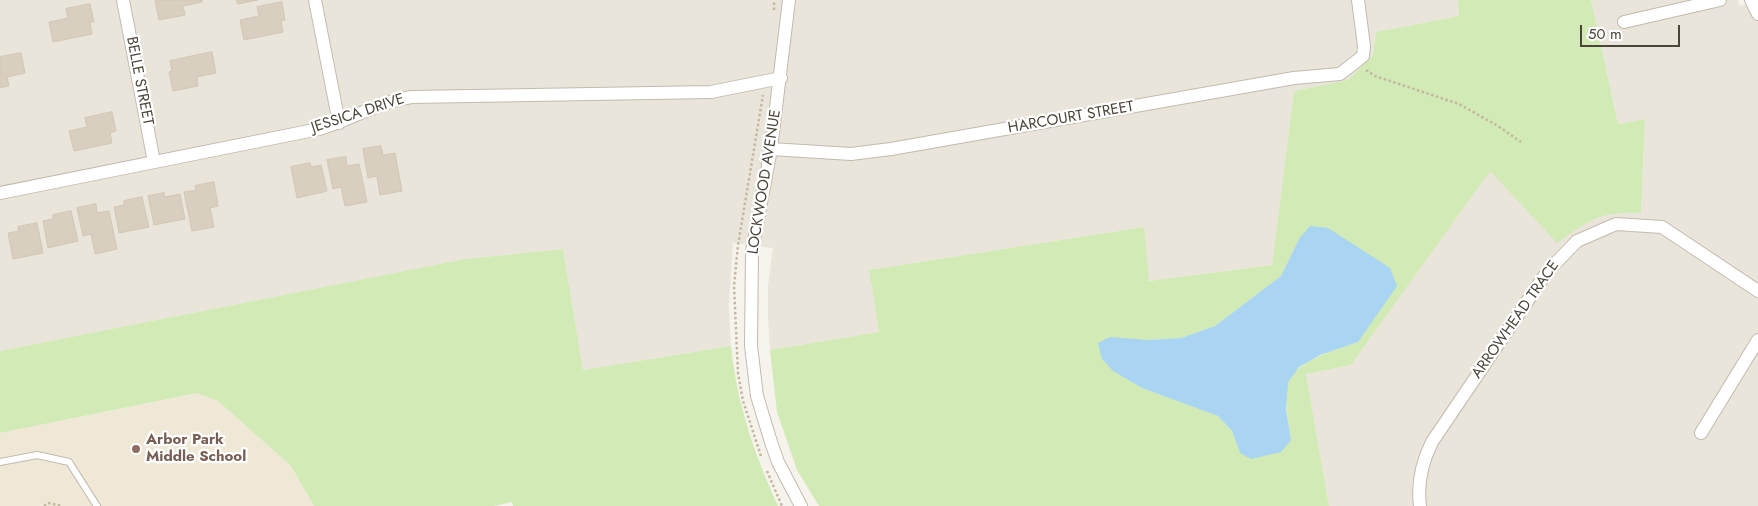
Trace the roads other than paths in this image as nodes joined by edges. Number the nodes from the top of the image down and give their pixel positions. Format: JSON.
{"nodes":[{"id":1,"x":123,"y":0,"type":"edge"},
{"id":2,"x":315,"y":0,"type":"edge"},
{"id":3,"x":790,"y":0,"type":"edge"},
{"id":4,"x":1358,"y":0,"type":"edge"},
{"id":5,"x":1720,"y":0,"type":"edge"},
{"id":6,"x":1751,"y":0,"type":"edge"},
{"id":7,"x":1758,"y":14,"type":"edge"},
{"id":8,"x":1624,"y":22,"type":"dead end"},
{"id":9,"x":780,"y":78,"type":"junction"},
{"id":10,"x":338,"y":123,"type":"junction"},
{"id":11,"x":771,"y":149,"type":"junction"},
{"id":12,"x":154,"y":162,"type":"junction"},
{"id":13,"x":0,"y":193,"type":"edge"},
{"id":14,"x":1758,"y":291,"type":"edge"},
{"id":15,"x":1758,"y":340,"type":"edge"},
{"id":16,"x":1701,"y":433,"type":"dead end"},
{"id":17,"x":0,"y":462,"type":"edge"},
{"id":18,"x":97,"y":506,"type":"edge"},
{"id":19,"x":802,"y":506,"type":"edge"},
{"id":20,"x":1420,"y":506,"type":"edge"}],
"edges":[{"from":1,"to":12,"type":"street","name":"BELLE STREET"},
{"from":2,"to":10,"type":"street"},
{"from":3,"to":9,"type":"street","name":"LOCKWOOD AVENUE"},
{"from":4,"to":11,"type":"street","name":"HARCOURT STREET"},
{"from":5,"to":8,"type":"street"},
{"from":6,"to":7,"type":"street"},
{"from":9,"to":10,"type":"street","name":"JESSICA DRIVE"},
{"from":9,"to":11,"type":"street","name":"LOCKWOOD AVENUE"},
{"from":10,"to":12,"type":"street","name":"JESSICA DRIVE"},
{"from":11,"to":19,"type":"street","name":"LOCKWOOD AVENUE"},
{"from":12,"to":13,"type":"street","name":"JESSICA DRIVE"},
{"from":14,"to":20,"type":"street","name":"ARROWHEAD TRACE"},
{"from":15,"to":16,"type":"street"},
{"from":17,"to":18,"type":"lane"}]}
